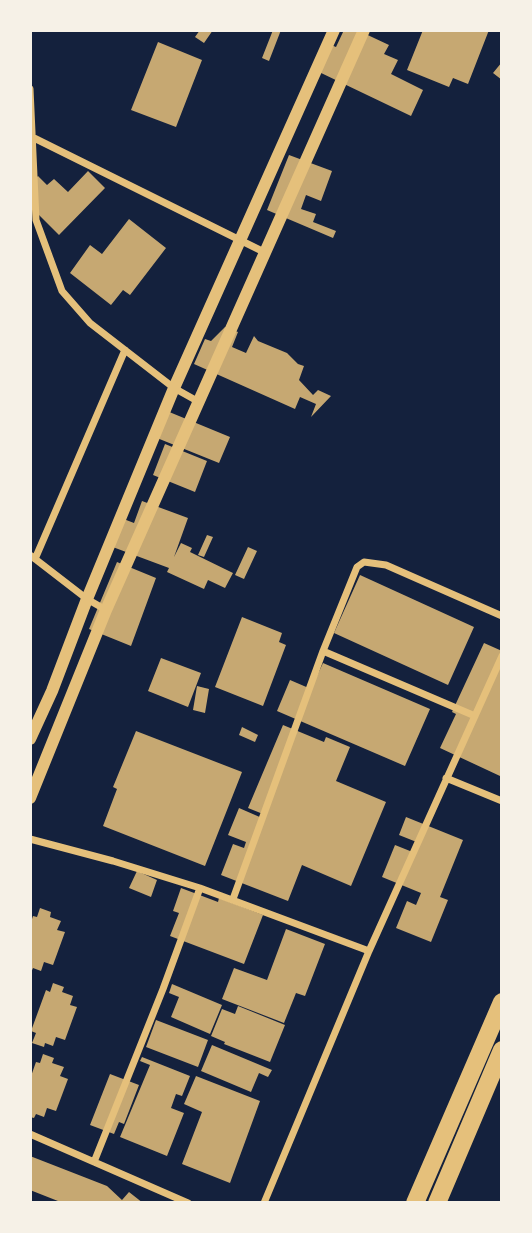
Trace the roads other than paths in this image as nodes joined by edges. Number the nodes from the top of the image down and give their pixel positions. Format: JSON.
{"nodes":[{"id":1,"x":334,"y":30,"type":"edge"},
{"id":2,"x":364,"y":30,"type":"edge"},
{"id":3,"x":30,"y":89,"type":"edge"},
{"id":4,"x":32,"y":137,"type":"junction"},
{"id":5,"x":33,"y":219,"type":"edge"},
{"id":6,"x":240,"y":240,"type":"junction"},
{"id":7,"x":264,"y":252,"type":"junction"},
{"id":8,"x":125,"y":351,"type":"junction"},
{"id":9,"x":174,"y":388,"type":"junction"},
{"id":10,"x":199,"y":402,"type":"junction"},
{"id":11,"x":32,"y":557,"type":"edge"},
{"id":12,"x":86,"y":599,"type":"junction"},
{"id":13,"x":106,"y":610,"type":"junction"},
{"id":14,"x":502,"y":616,"type":"edge"},
{"id":15,"x":323,"y":651,"type":"junction"},
{"id":16,"x":502,"y":656,"type":"edge"},
{"id":17,"x":58,"y":674,"type":"junction"},
{"id":18,"x":76,"y":685,"type":"junction"},
{"id":19,"x":475,"y":716,"type":"junction"},
{"id":20,"x":33,"y":733,"type":"edge"},
{"id":21,"x":446,"y":778,"type":"junction"},
{"id":22,"x":30,"y":798,"type":"edge"},
{"id":23,"x":502,"y":801,"type":"edge"},
{"id":24,"x":30,"y":839,"type":"edge"},
{"id":25,"x":200,"y":888,"type":"junction"},
{"id":26,"x":233,"y":899,"type":"junction"},
{"id":27,"x":369,"y":951,"type":"junction"},
{"id":28,"x":502,"y":1002,"type":"edge"},
{"id":29,"x":502,"y":1050,"type":"edge"},
{"id":30,"x":30,"y":1135,"type":"edge"},
{"id":31,"x":94,"y":1162,"type":"junction"},
{"id":32,"x":188,"y":1203,"type":"edge"},
{"id":33,"x":264,"y":1203,"type":"edge"},
{"id":34,"x":415,"y":1203,"type":"edge"},
{"id":35,"x":437,"y":1203,"type":"edge"}],
"edges":[{"from":1,"to":6,"type":"street"},
{"from":2,"to":7,"type":"street"},
{"from":3,"to":4,"type":"street"},
{"from":4,"to":5,"type":"street"},
{"from":4,"to":6,"type":"street"},
{"from":5,"to":8,"type":"street"},
{"from":6,"to":7,"type":"street"},
{"from":6,"to":9,"type":"street"},
{"from":7,"to":10,"type":"street"},
{"from":8,"to":9,"type":"street"},
{"from":8,"to":11,"type":"street"},
{"from":9,"to":10,"type":"street"},
{"from":9,"to":12,"type":"street"},
{"from":10,"to":13,"type":"street"},
{"from":11,"to":12,"type":"street"},
{"from":12,"to":13,"type":"street"},
{"from":12,"to":17,"type":"street"},
{"from":13,"to":18,"type":"street"},
{"from":14,"to":15,"type":"street"},
{"from":15,"to":19,"type":"street"},
{"from":15,"to":26,"type":"street"},
{"from":16,"to":19,"type":"street"},
{"from":17,"to":18,"type":"street"},
{"from":17,"to":20,"type":"street"},
{"from":18,"to":22,"type":"street"},
{"from":19,"to":21,"type":"street"},
{"from":21,"to":23,"type":"street"},
{"from":21,"to":27,"type":"street"},
{"from":24,"to":25,"type":"street"},
{"from":25,"to":26,"type":"street"},
{"from":25,"to":31,"type":"street"},
{"from":26,"to":27,"type":"street"},
{"from":27,"to":33,"type":"street"},
{"from":28,"to":34,"type":"main road"},
{"from":29,"to":35,"type":"main road"},
{"from":30,"to":31,"type":"street"},
{"from":31,"to":32,"type":"street"}]}
